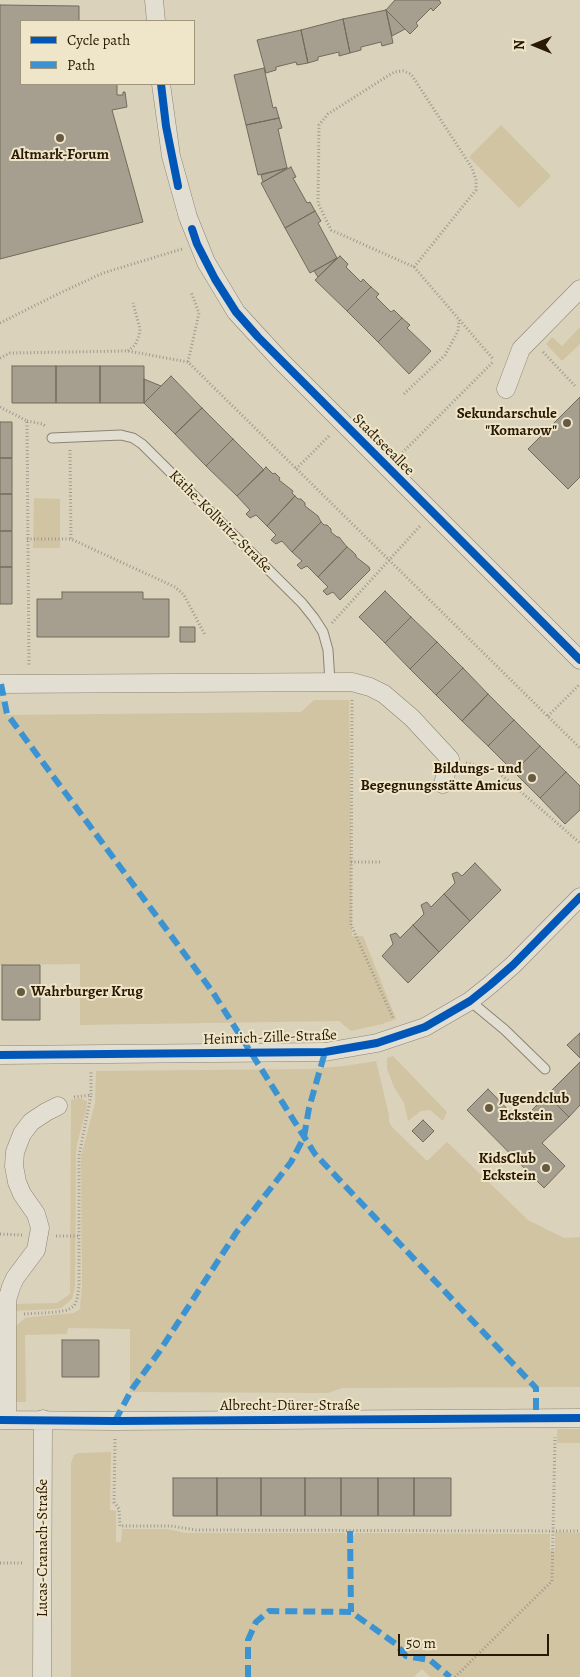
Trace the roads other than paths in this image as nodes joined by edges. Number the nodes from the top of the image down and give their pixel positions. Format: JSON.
{"nodes":[{"id":1,"x":154,"y":0,"type":"edge"},
{"id":2,"x":156,"y":20,"type":"edge"},
{"id":3,"x":161,"y":85,"type":"edge"},
{"id":4,"x":580,"y":289,"type":"edge"},
{"id":5,"x":506,"y":388,"type":"dead end"},
{"id":6,"x":52,"y":438,"type":"dead end"},
{"id":7,"x":580,"y":660,"type":"edge"},
{"id":8,"x":330,"y":682,"type":"junction"},
{"id":9,"x":0,"y":684,"type":"edge"},
{"id":10,"x":443,"y":784,"type":"dead end"},
{"id":11,"x":580,"y":897,"type":"edge"},
{"id":12,"x":470,"y":1001,"type":"junction"},
{"id":13,"x":0,"y":1055,"type":"edge"},
{"id":14,"x":545,"y":1069,"type":"dead end"},
{"id":15,"x":58,"y":1106,"type":"road end"},
{"id":16,"x":580,"y":1418,"type":"edge"},
{"id":17,"x":43,"y":1419,"type":"junction"},
{"id":18,"x":4,"y":1420,"type":"edge"},
{"id":19,"x":42,"y":1677,"type":"edge"}],
"edges":[{"from":1,"to":2,"type":"street"},
{"from":3,"to":7,"type":"street","name":"Stadtseeallee"},
{"from":4,"to":5,"type":"street"},
{"from":6,"to":8,"type":"lane","name":"Käthe-Kollwitz-Straße"},
{"from":8,"to":9,"type":"street"},
{"from":8,"to":10,"type":"street"},
{"from":11,"to":12,"type":"street","name":"Heinrich-Zille-Straße"},
{"from":12,"to":13,"type":"street","name":"Heinrich-Zille-Straße"},
{"from":12,"to":14,"type":"lane"},
{"from":15,"to":18,"type":"street"},
{"from":16,"to":17,"type":"street","name":"Albrecht-Dürer-Straße"},
{"from":17,"to":18,"type":"street","name":"Albrecht-Dürer-Straße"},
{"from":17,"to":19,"type":"street","name":"Lucas-Cranach-Straße"}]}
